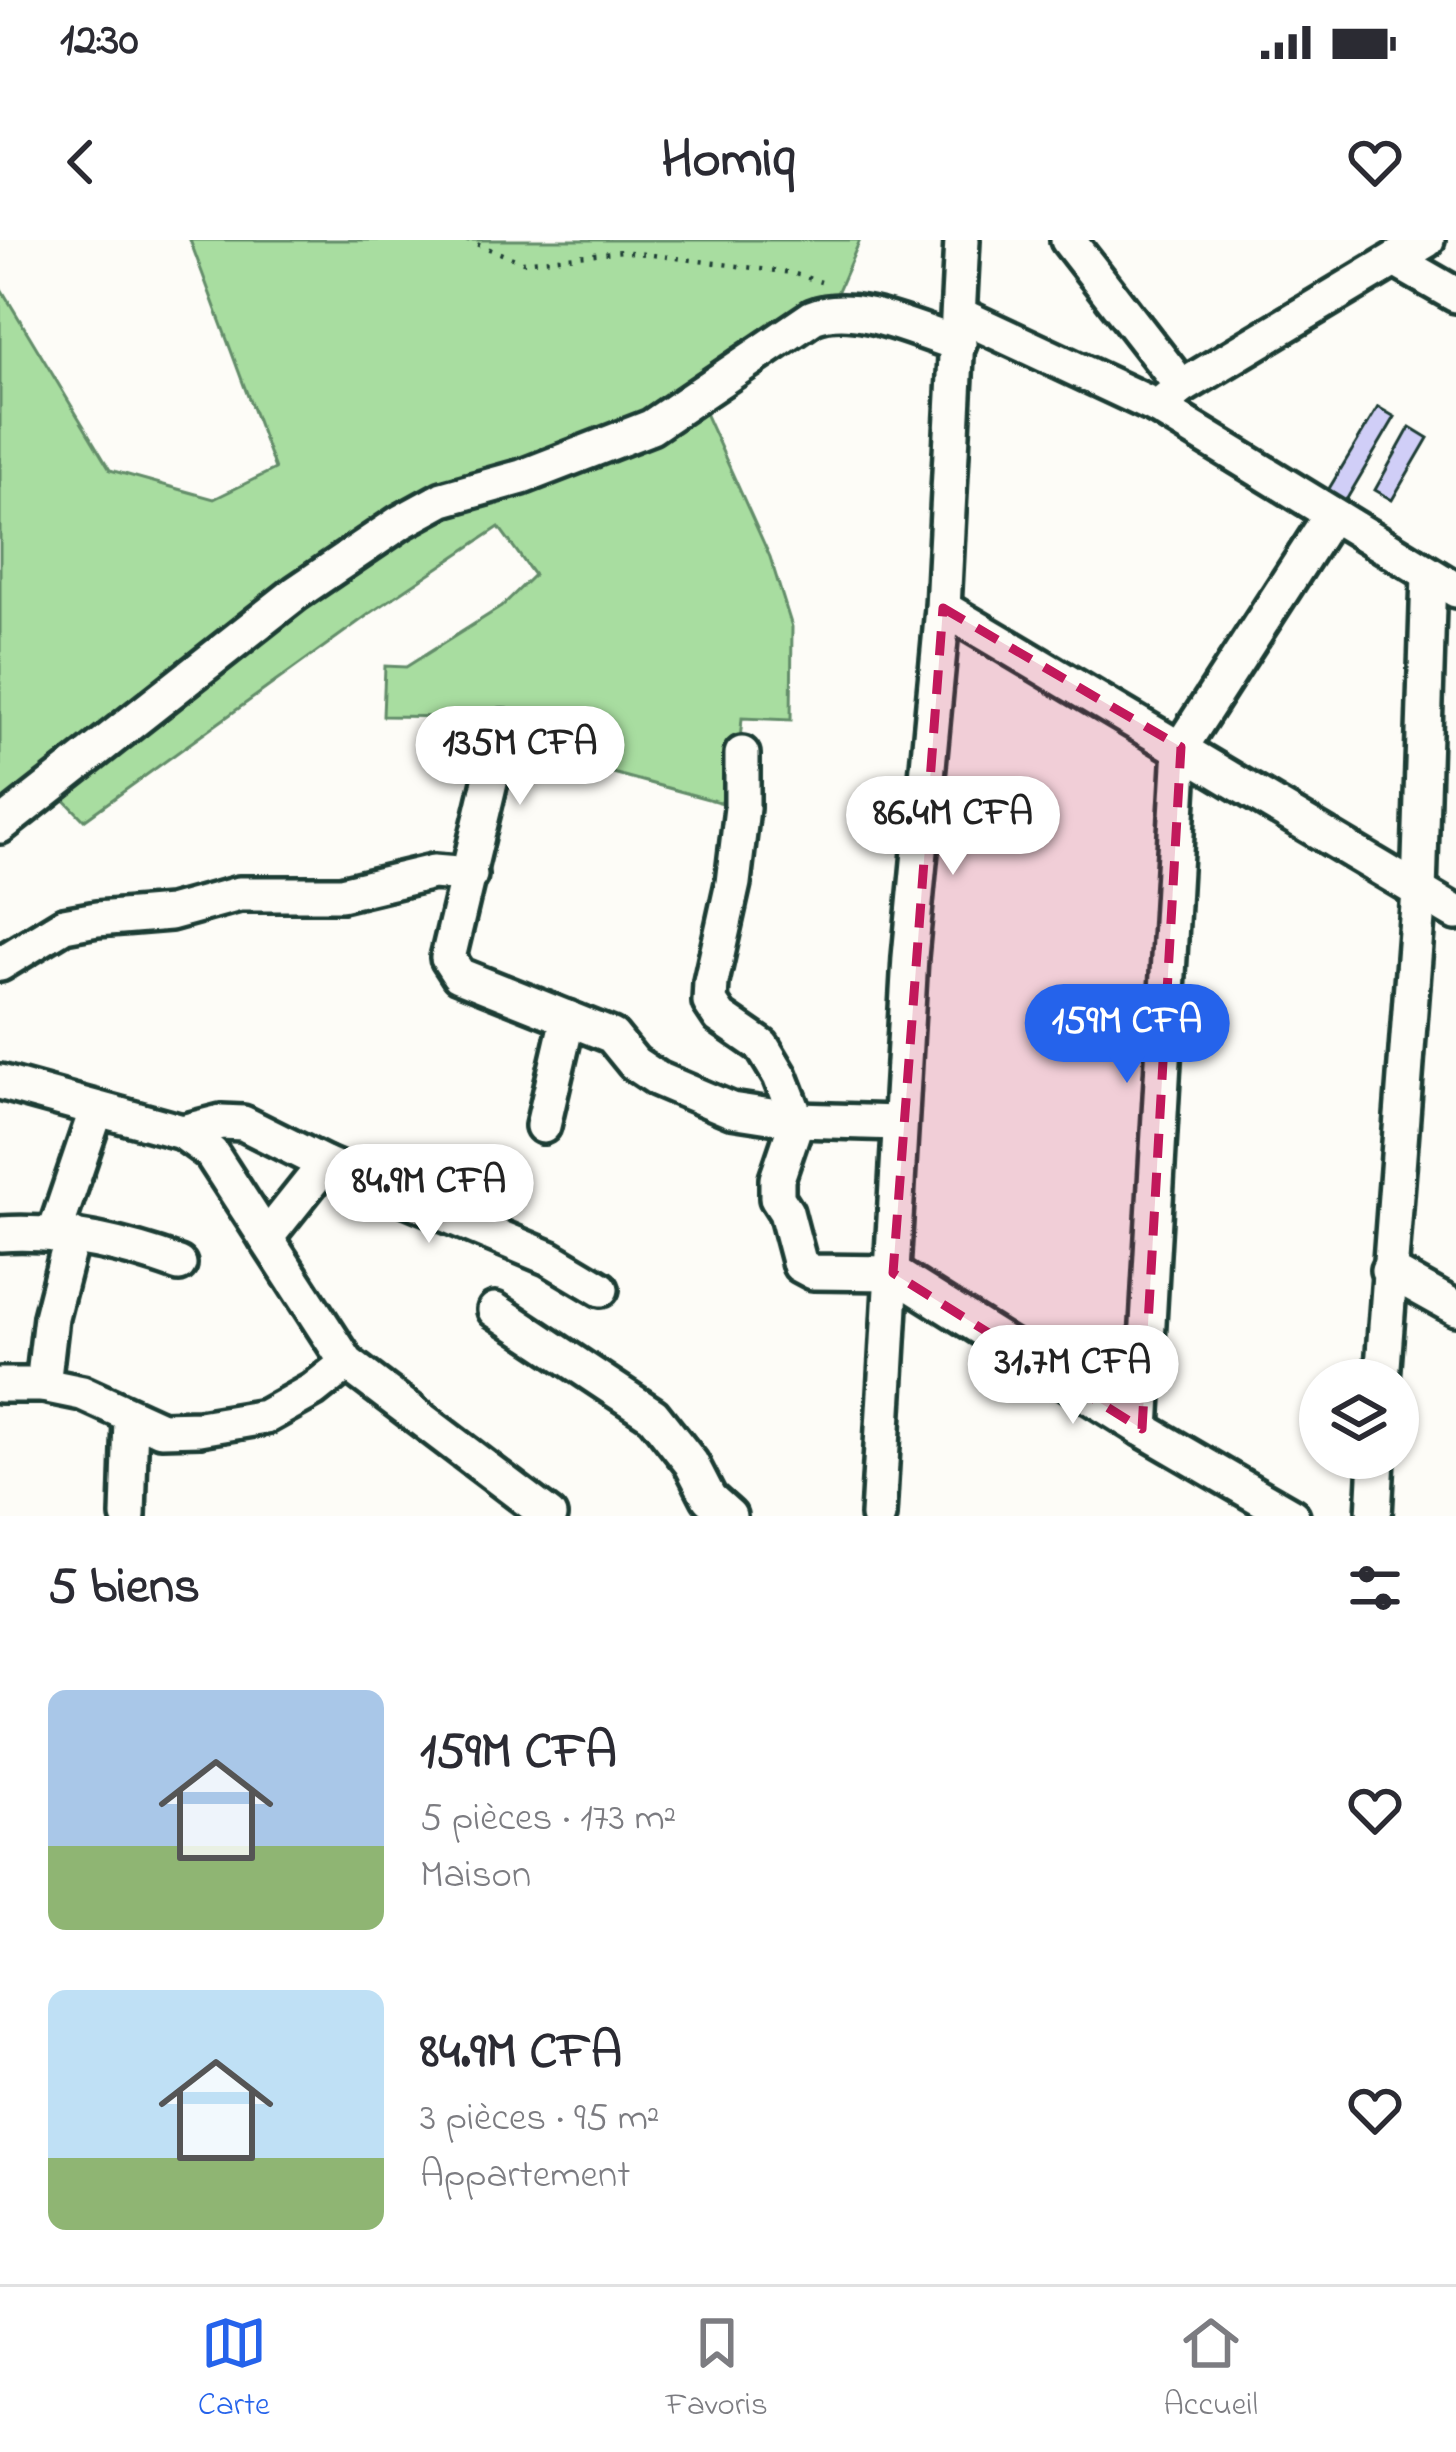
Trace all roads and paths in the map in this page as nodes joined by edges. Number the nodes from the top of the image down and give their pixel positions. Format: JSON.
{"nodes":[{"id":1,"x":466,"y":240,"type":"edge"},
{"id":2,"x":962,"y":240,"type":"edge"},
{"id":3,"x":1068,"y":240,"type":"edge"},
{"id":4,"x":1427,"y":240,"type":"edge"},
{"id":5,"x":1395,"y":260,"type":"junction"},
{"id":6,"x":823,"y":283,"type":"dead end"},
{"id":7,"x":1456,"y":295,"type":"edge"},
{"id":8,"x":960,"y":330,"type":"junction"},
{"id":9,"x":1170,"y":397,"type":"junction"},
{"id":10,"x":1331,"y":514,"type":"junction"},
{"id":11,"x":1442,"y":583,"type":"edge"},
{"id":12,"x":943,"y":608,"type":"junction"},
{"id":13,"x":503,"y":727,"type":"dead end"},
{"id":14,"x":1181,"y":747,"type":"junction"},
{"id":15,"x":742,"y":754,"type":"dead end"},
{"id":16,"x":0,"y":826,"type":"edge"},
{"id":17,"x":470,"y":875,"type":"junction"},
{"id":18,"x":1419,"y":892,"type":"junction"},
{"id":19,"x":1456,"y":913,"type":"edge"},
{"id":20,"x":0,"y":964,"type":"edge"},
{"id":21,"x":568,"y":1018,"type":"junction"},
{"id":22,"x":0,"y":1082,"type":"edge"},
{"id":23,"x":96,"y":1112,"type":"junction"},
{"id":24,"x":797,"y":1120,"type":"junction"},
{"id":25,"x":899,"y":1123,"type":"junction"},
{"id":26,"x":543,"y":1126,"type":"dead end"},
{"id":27,"x":182,"y":1132,"type":"junction"},
{"id":28,"x":325,"y":1164,"type":"junction"},
{"id":29,"x":0,"y":1234,"type":"edge"},
{"id":30,"x":63,"y":1234,"type":"junction"},
{"id":31,"x":266,"y":1238,"type":"junction"},
{"id":32,"x":179,"y":1264,"type":"dead end"},
{"id":33,"x":1388,"y":1270,"type":"junction"},
{"id":34,"x":893,"y":1273,"type":"junction"},
{"id":35,"x":602,"y":1289,"type":"dead end"},
{"id":36,"x":1456,"y":1308,"type":"edge"},
{"id":37,"x":495,"y":1310,"type":"dead end"},
{"id":38,"x":1383,"y":1359,"type":"edge"},
{"id":39,"x":347,"y":1363,"type":"junction"},
{"id":40,"x":0,"y":1385,"type":"edge"},
{"id":41,"x":43,"y":1385,"type":"junction"},
{"id":42,"x":131,"y":1418,"type":"junction"},
{"id":43,"x":1142,"y":1429,"type":"junction"},
{"id":44,"x":1376,"y":1479,"type":"edge"},
{"id":45,"x":128,"y":1516,"type":"edge"},
{"id":46,"x":549,"y":1516,"type":"edge"},
{"id":47,"x":729,"y":1516,"type":"edge"},
{"id":48,"x":878,"y":1516,"type":"edge"},
{"id":49,"x":1292,"y":1516,"type":"edge"},
{"id":50,"x":1374,"y":1516,"type":"edge"}],
"edges":[{"from":1,"to":6,"type":"path"},
{"from":2,"to":8,"type":"street"},
{"from":3,"to":9,"type":"street"},
{"from":4,"to":5,"type":"street"},
{"from":5,"to":7,"type":"street"},
{"from":5,"to":9,"type":"street"},
{"from":8,"to":9,"type":"street"},
{"from":8,"to":12,"type":"street"},
{"from":8,"to":16,"type":"street"},
{"from":9,"to":10,"type":"street"},
{"from":10,"to":11,"type":"street"},
{"from":10,"to":14,"type":"street"},
{"from":11,"to":18,"type":"street"},
{"from":12,"to":14,"type":"street"},
{"from":12,"to":25,"type":"street"},
{"from":13,"to":17,"type":"street"},
{"from":14,"to":18,"type":"street"},
{"from":14,"to":43,"type":"street"},
{"from":15,"to":24,"type":"street"},
{"from":17,"to":20,"type":"street"},
{"from":17,"to":21,"type":"street"},
{"from":18,"to":19,"type":"street"},
{"from":18,"to":33,"type":"street"},
{"from":21,"to":24,"type":"street"},
{"from":21,"to":26,"type":"street"},
{"from":22,"to":23,"type":"street"},
{"from":23,"to":27,"type":"street"},
{"from":23,"to":30,"type":"street"},
{"from":24,"to":25,"type":"street"},
{"from":24,"to":34,"type":"street"},
{"from":25,"to":34,"type":"street"},
{"from":27,"to":28,"type":"street"},
{"from":27,"to":31,"type":"street"},
{"from":28,"to":31,"type":"street"},
{"from":28,"to":35,"type":"street"},
{"from":29,"to":30,"type":"street"},
{"from":30,"to":32,"type":"street"},
{"from":30,"to":41,"type":"street"},
{"from":31,"to":39,"type":"street"},
{"from":33,"to":36,"type":"street"},
{"from":33,"to":38,"type":"street"},
{"from":34,"to":43,"type":"street"},
{"from":34,"to":48,"type":"street"},
{"from":37,"to":47,"type":"street"},
{"from":39,"to":42,"type":"street"},
{"from":39,"to":46,"type":"street"},
{"from":40,"to":41,"type":"street"},
{"from":41,"to":42,"type":"street"},
{"from":42,"to":45,"type":"street"},
{"from":43,"to":49,"type":"street"},
{"from":44,"to":50,"type":"street"}]}
